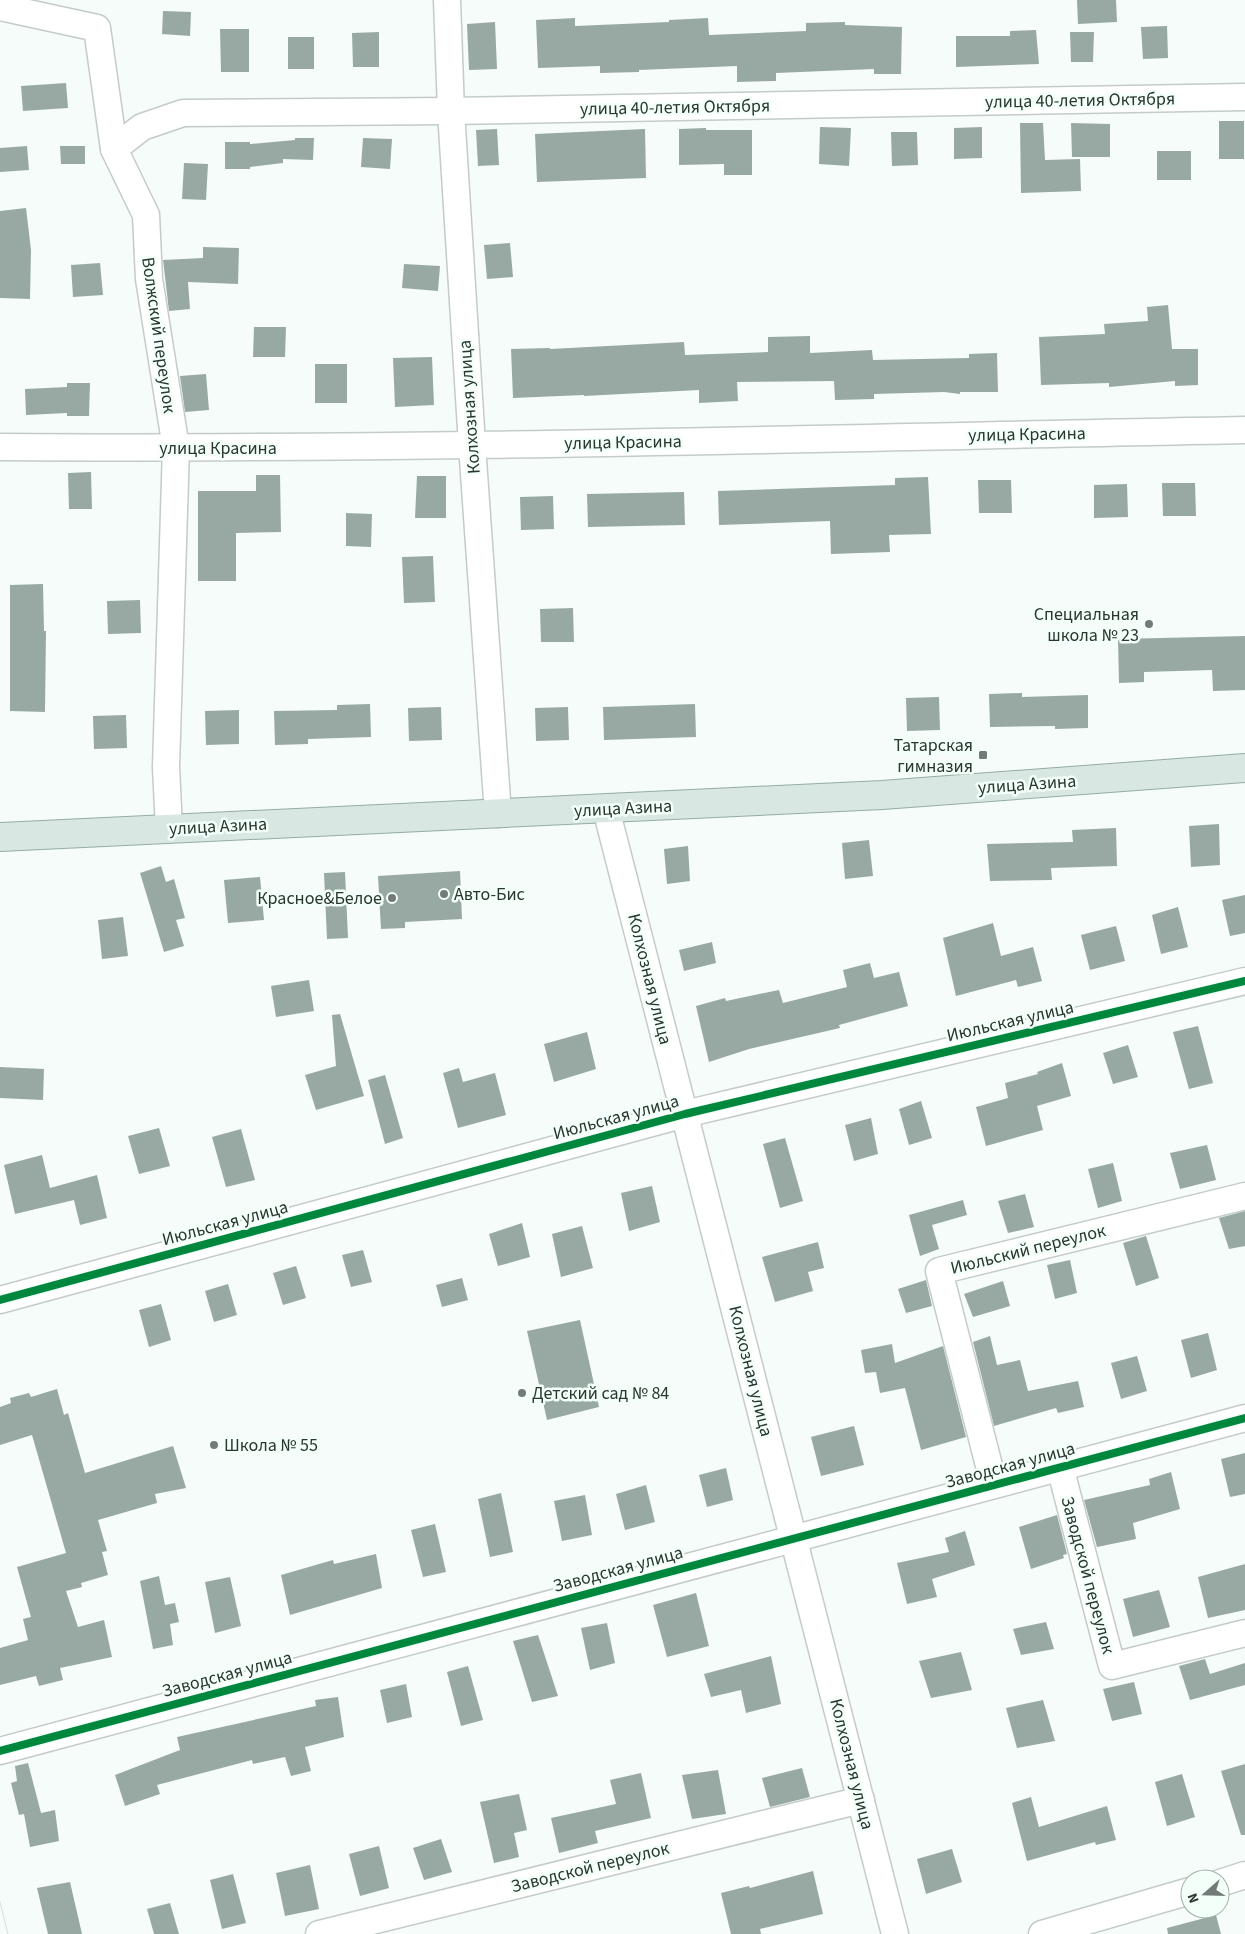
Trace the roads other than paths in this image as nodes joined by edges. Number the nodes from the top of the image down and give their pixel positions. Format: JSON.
{"nodes":[{"id":1,"x":447,"y":0,"type":"edge"},
{"id":2,"x":0,"y":7,"type":"edge"},
{"id":3,"x":1245,"y":97,"type":"edge"},
{"id":4,"x":451,"y":111,"type":"junction"},
{"id":5,"x":114,"y":149,"type":"junction"},
{"id":6,"x":1245,"y":430,"type":"edge"},
{"id":7,"x":472,"y":445,"type":"junction"},
{"id":8,"x":0,"y":447,"type":"edge"},
{"id":9,"x":176,"y":448,"type":"junction"},
{"id":10,"x":1245,"y":768,"type":"edge"},
{"id":11,"x":606,"y":809,"type":"junction"},
{"id":12,"x":498,"y":814,"type":"junction"},
{"id":13,"x":168,"y":829,"type":"junction"},
{"id":14,"x":0,"y":837,"type":"edge"},
{"id":15,"x":1245,"y":982,"type":"edge"},
{"id":16,"x":685,"y":1114,"type":"junction"},
{"id":17,"x":1245,"y":1196,"type":"edge"},
{"id":18,"x":0,"y":1300,"type":"edge"},
{"id":19,"x":1245,"y":1418,"type":"edge"},
{"id":20,"x":1060,"y":1467,"type":"junction"},
{"id":21,"x":994,"y":1485,"type":"junction"},
{"id":22,"x":794,"y":1538,"type":"junction"},
{"id":23,"x":1245,"y":1633,"type":"edge"},
{"id":24,"x":0,"y":1751,"type":"edge"},
{"id":25,"x":861,"y":1800,"type":"junction"},
{"id":26,"x":1245,"y":1875,"type":"edge"},
{"id":27,"x":1230,"y":1879,"type":"edge"},
{"id":28,"x":1180,"y":1894,"type":"edge"},
{"id":29,"x":318,"y":1934,"type":"edge"},
{"id":30,"x":895,"y":1934,"type":"edge"},
{"id":31,"x":1042,"y":1934,"type":"edge"}],
"edges":[{"from":1,"to":4,"type":"street","name":"Колхозная улица"},
{"from":2,"to":5,"type":"street","name":"Волжский переулок"},
{"from":3,"to":4,"type":"street","name":"улица 40-летия Октября"},
{"from":4,"to":5,"type":"street","name":"улица 40-летия Октября"},
{"from":4,"to":7,"type":"street","name":"Колхозная улица"},
{"from":5,"to":9,"type":"street","name":"Волжский переулок"},
{"from":6,"to":7,"type":"street","name":"улица Красина"},
{"from":7,"to":9,"type":"street","name":"улица Красина"},
{"from":7,"to":12,"type":"street","name":"Колхозная улица"},
{"from":8,"to":9,"type":"street","name":"улица Красина"},
{"from":9,"to":13,"type":"street","name":"Волжский переулок"},
{"from":10,"to":11,"type":"main road","name":"улица Азина"},
{"from":11,"to":12,"type":"main road","name":"улица Азина"},
{"from":11,"to":16,"type":"street","name":"Колхозная улица"},
{"from":12,"to":13,"type":"main road","name":"улица Азина"},
{"from":13,"to":14,"type":"main road","name":"улица Азина"},
{"from":15,"to":16,"type":"street","name":"Июльская улица"},
{"from":16,"to":18,"type":"street","name":"Июльская улица"},
{"from":16,"to":22,"type":"street","name":"Колхозная улица"},
{"from":17,"to":21,"type":"street","name":"Июльский переулок"},
{"from":19,"to":20,"type":"street","name":"Заводская улица"},
{"from":20,"to":21,"type":"street","name":"Заводская улица"},
{"from":20,"to":23,"type":"street","name":"Заводской переулок"},
{"from":21,"to":22,"type":"street","name":"Заводская улица"},
{"from":22,"to":24,"type":"street","name":"Заводская улица"},
{"from":22,"to":25,"type":"street","name":"Колхозная улица"},
{"from":25,"to":29,"type":"street","name":"Заводской переулок"},
{"from":25,"to":30,"type":"street","name":"Колхозная улица"},
{"from":26,"to":27,"type":"street"},
{"from":28,"to":31,"type":"street"}]}
